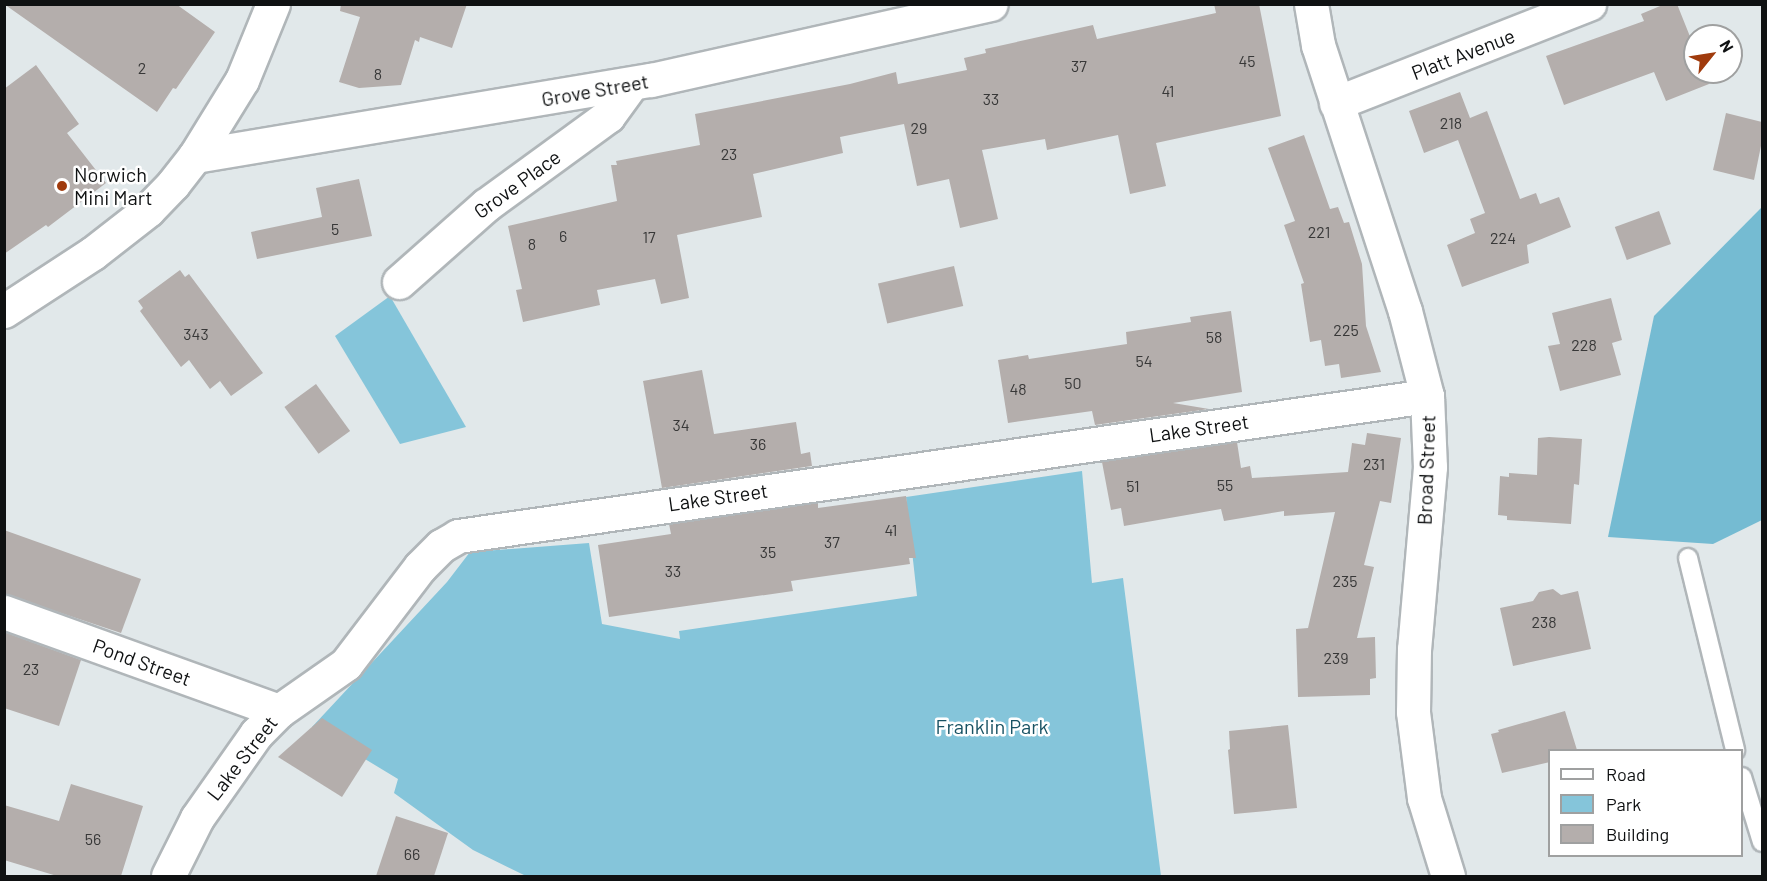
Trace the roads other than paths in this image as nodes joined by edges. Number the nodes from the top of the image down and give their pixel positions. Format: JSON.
{"nodes":[{"id":1,"x":273,"y":4,"type":"edge"},
{"id":2,"x":991,"y":4,"type":"edge"},
{"id":3,"x":1311,"y":4,"type":"edge"},
{"id":4,"x":1589,"y":4,"type":"edge"},
{"id":5,"x":631,"y":84,"type":"junction"},
{"id":6,"x":1336,"y":103,"type":"junction"},
{"id":7,"x":195,"y":156,"type":"junction"},
{"id":8,"x":399,"y":282,"type":"dead end"},
{"id":9,"x":4,"y":311,"type":"edge"},
{"id":10,"x":1427,"y":396,"type":"junction"},
{"id":11,"x":1688,"y":558,"type":"dead end"},
{"id":12,"x":4,"y":612,"type":"edge"},
{"id":13,"x":279,"y":711,"type":"junction"},
{"id":14,"x":1735,"y":749,"type":"edge"},
{"id":15,"x":1743,"y":780,"type":"edge"},
{"id":16,"x":1762,"y":842,"type":"edge"},
{"id":17,"x":168,"y":876,"type":"edge"},
{"id":18,"x":1448,"y":876,"type":"edge"}],
"edges":[{"from":1,"to":7,"type":"street"},
{"from":2,"to":5,"type":"street","name":"Grove Street"},
{"from":3,"to":6,"type":"street","name":"Broad Street"},
{"from":4,"to":6,"type":"street","name":"Platt Avenue"},
{"from":5,"to":7,"type":"street","name":"Grove Street"},
{"from":5,"to":8,"type":"street","name":"Grove Place"},
{"from":6,"to":10,"type":"street","name":"Broad Street"},
{"from":7,"to":9,"type":"street"},
{"from":10,"to":13,"type":"street","name":"Lake Street"},
{"from":10,"to":18,"type":"street","name":"Broad Street"},
{"from":11,"to":14,"type":"lane"},
{"from":12,"to":13,"type":"street","name":"Pond Street"},
{"from":13,"to":17,"type":"street","name":"Lake Street"},
{"from":15,"to":16,"type":"lane"}]}
